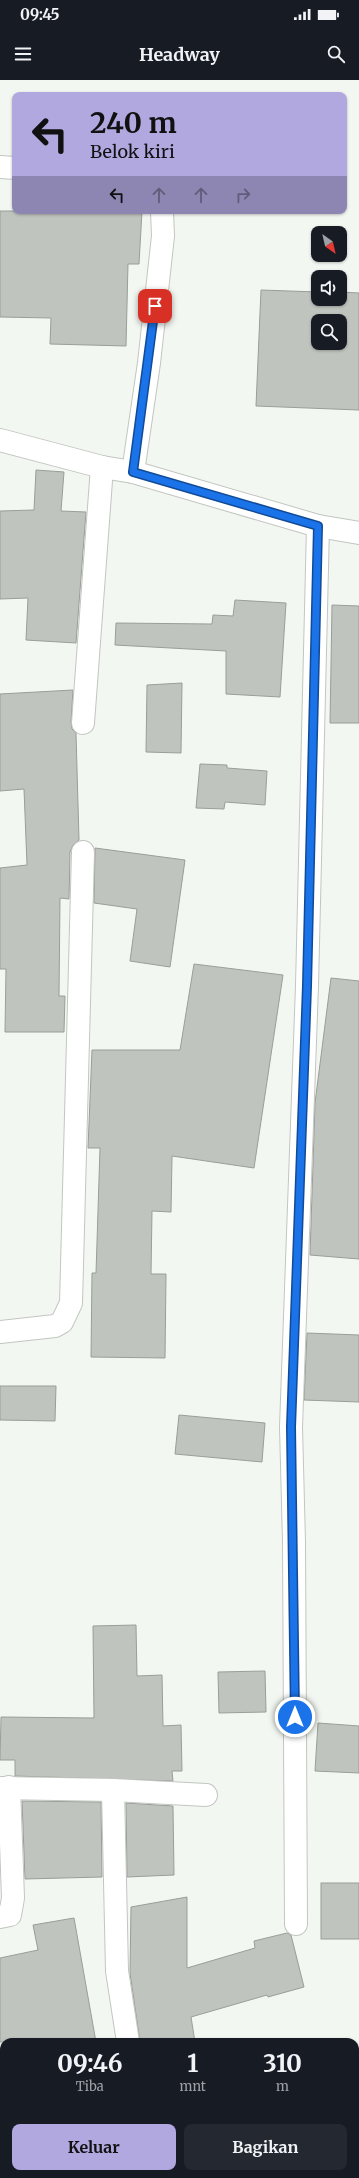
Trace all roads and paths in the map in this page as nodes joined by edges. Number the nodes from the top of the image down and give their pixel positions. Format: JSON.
{"nodes":[{"id":1,"x":0,"y":167,"type":"edge"},
{"id":2,"x":12,"y":168,"type":"edge"},
{"id":3,"x":162,"y":214,"type":"edge"},
{"id":4,"x":0,"y":440,"type":"edge"},
{"id":5,"x":102,"y":466,"type":"junction"},
{"id":6,"x":133,"y":472,"type":"junction"},
{"id":7,"x":318,"y":526,"type":"junction"},
{"id":8,"x":359,"y":533,"type":"edge"},
{"id":9,"x":83,"y":723,"type":"dead end"},
{"id":10,"x":83,"y":852,"type":"dead end"},
{"id":11,"x":0,"y":1332,"type":"edge"},
{"id":12,"x":4,"y":1788,"type":"edge"},
{"id":13,"x":113,"y":1790,"type":"junction"},
{"id":14,"x":206,"y":1795,"type":"dead end"},
{"id":15,"x":0,"y":1917,"type":"edge"},
{"id":16,"x":296,"y":1924,"type":"dead end"},
{"id":17,"x":127,"y":2038,"type":"edge"}],
"edges":[{"from":1,"to":2,"type":"street"},
{"from":3,"to":6,"type":"street"},
{"from":4,"to":5,"type":"street"},
{"from":5,"to":6,"type":"street"},
{"from":5,"to":9,"type":"street"},
{"from":6,"to":7,"type":"street"},
{"from":7,"to":8,"type":"street"},
{"from":7,"to":16,"type":"street"},
{"from":10,"to":11,"type":"street"},
{"from":12,"to":13,"type":"street"},
{"from":12,"to":15,"type":"street"},
{"from":13,"to":14,"type":"street"},
{"from":13,"to":17,"type":"street"}]}
